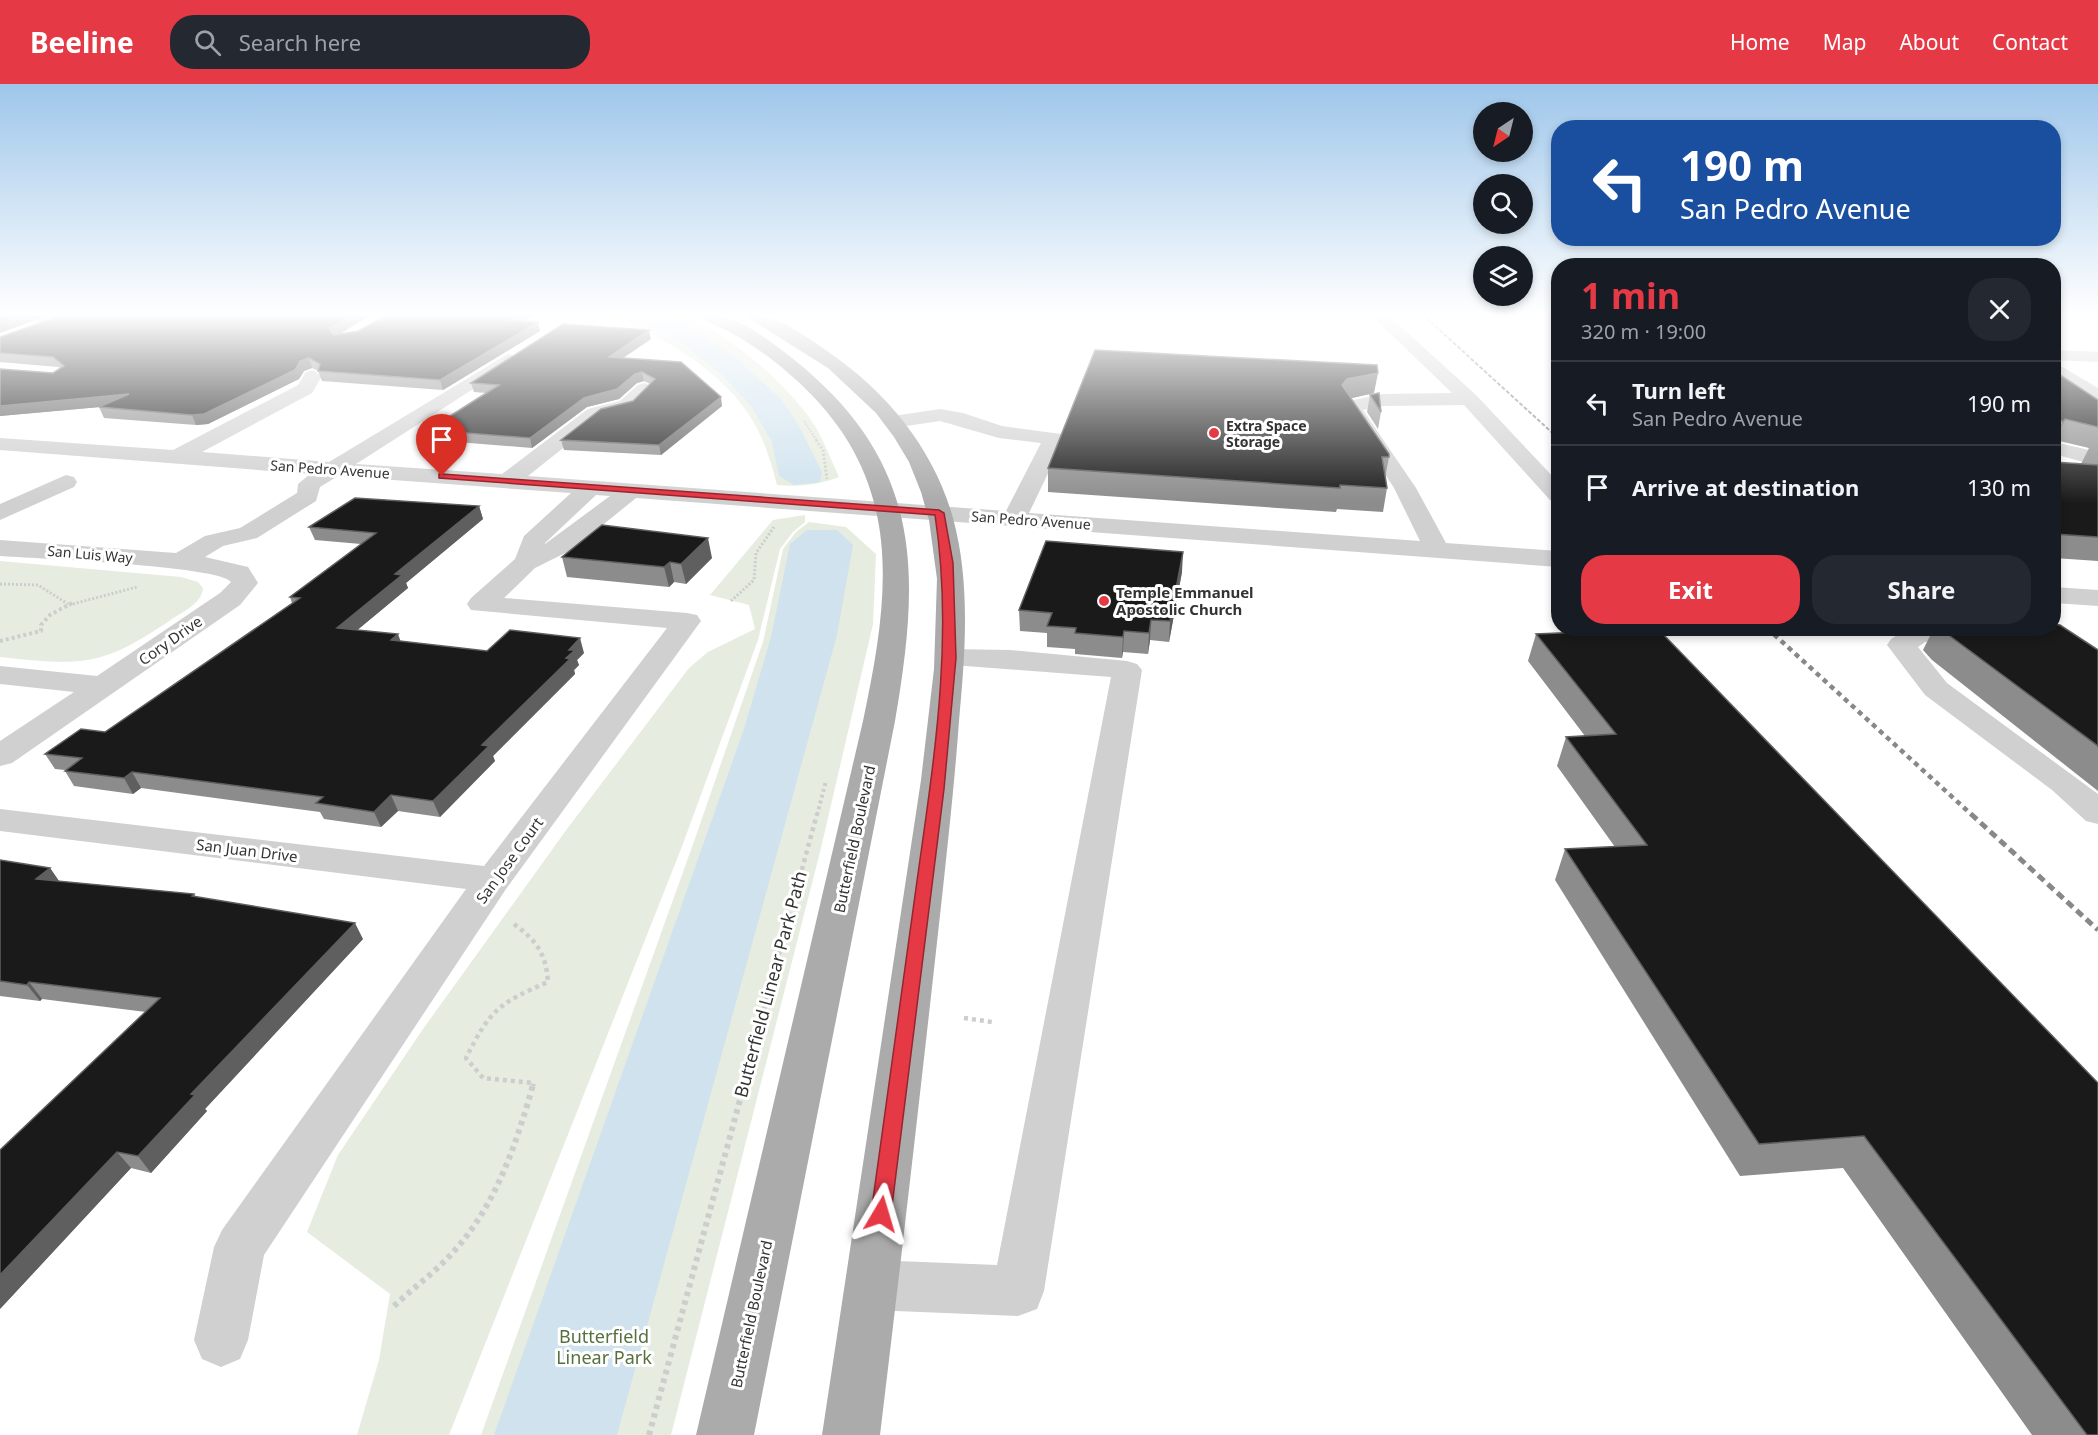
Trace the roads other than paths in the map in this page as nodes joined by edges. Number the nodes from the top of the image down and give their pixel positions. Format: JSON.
{"nodes":[{"id":1,"x":312,"y":377,"type":"edge"},
{"id":2,"x":480,"y":377,"type":"edge"},
{"id":3,"x":803,"y":377,"type":"edge"},
{"id":4,"x":847,"y":377,"type":"edge"},
{"id":5,"x":1445,"y":377,"type":"edge"},
{"id":6,"x":2068,"y":377,"type":"edge"},
{"id":7,"x":645,"y":389,"type":"edge"},
{"id":8,"x":2098,"y":396,"type":"edge"},
{"id":9,"x":1469,"y":399,"type":"junction"},
{"id":10,"x":893,"y":422,"type":"junction"},
{"id":11,"x":0,"y":444,"type":"edge"},
{"id":12,"x":2061,"y":450,"type":"edge"},
{"id":13,"x":177,"y":457,"type":"junction"},
{"id":14,"x":2098,"y":459,"type":"edge"},
{"id":15,"x":334,"y":469,"type":"junction"},
{"id":16,"x":508,"y":481,"type":"junction"},
{"id":17,"x":66,"y":482,"type":"dead end"},
{"id":18,"x":591,"y":487,"type":"junction"},
{"id":19,"x":1551,"y":487,"type":"edge"},
{"id":20,"x":632,"y":490,"type":"junction"},
{"id":21,"x":887,"y":509,"type":"junction"},
{"id":22,"x":0,"y":513,"type":"edge"},
{"id":23,"x":939,"y":513,"type":"junction"},
{"id":24,"x":1015,"y":518,"type":"junction"},
{"id":25,"x":0,"y":548,"type":"edge"},
{"id":26,"x":1437,"y":550,"type":"junction"},
{"id":27,"x":1551,"y":558,"type":"edge"},
{"id":28,"x":181,"y":561,"type":"junction"},
{"id":29,"x":526,"y":564,"type":"junction"},
{"id":30,"x":2061,"y":595,"type":"edge"},
{"id":31,"x":2098,"y":598,"type":"edge"},
{"id":32,"x":1916,"y":636,"type":"edge"},
{"id":33,"x":950,"y":658,"type":"junction"},
{"id":34,"x":0,"y":675,"type":"edge"},
{"id":35,"x":104,"y":686,"type":"junction"},
{"id":36,"x":0,"y":756,"type":"edge"},
{"id":37,"x":2098,"y":813,"type":"edge"},
{"id":38,"x":0,"y":820,"type":"edge"},
{"id":39,"x":493,"y":880,"type":"junction"},
{"id":40,"x":872,"y":1285,"type":"junction"},
{"id":41,"x":221,"y":1340,"type":"dead end"},
{"id":42,"x":725,"y":1435,"type":"edge"},
{"id":43,"x":851,"y":1435,"type":"edge"}],
"edges":[{"from":1,"to":13,"type":"street"},
{"from":2,"to":15,"type":"street"},
{"from":3,"to":21,"type":"main road","name":"Butterfield Boulevard"},
{"from":4,"to":10,"type":"main road"},
{"from":5,"to":9,"type":"street"},
{"from":6,"to":8,"type":"street"},
{"from":7,"to":16,"type":"street"},
{"from":9,"to":19,"type":"street"},
{"from":9,"to":26,"type":"street"},
{"from":10,"to":23,"type":"main road"},
{"from":10,"to":24,"type":"street"},
{"from":11,"to":13,"type":"street","name":"San Pedro Avenue"},
{"from":12,"to":14,"type":"street"},
{"from":13,"to":15,"type":"street","name":"San Pedro Avenue"},
{"from":15,"to":16,"type":"street","name":"San Pedro Avenue"},
{"from":15,"to":28,"type":"street"},
{"from":16,"to":18,"type":"street","name":"San Pedro Avenue"},
{"from":17,"to":22,"type":"street"},
{"from":18,"to":20,"type":"street","name":"San Pedro Avenue"},
{"from":18,"to":29,"type":"street","name":"San Jose Court"},
{"from":20,"to":21,"type":"street","name":"San Pedro Avenue"},
{"from":20,"to":29,"type":"street","name":"San Jose Court"},
{"from":21,"to":23,"type":"street","name":"San Pedro Avenue"},
{"from":21,"to":42,"type":"main road","name":"Butterfield Boulevard"},
{"from":23,"to":24,"type":"street","name":"San Pedro Avenue"},
{"from":23,"to":33,"type":"main road"},
{"from":24,"to":26,"type":"street","name":"San Pedro Avenue"},
{"from":25,"to":28,"type":"street","name":"San Luis Way"},
{"from":26,"to":27,"type":"street","name":"San Pedro Avenue"},
{"from":28,"to":35,"type":"street","name":"Cory Drive"},
{"from":29,"to":39,"type":"street","name":"San Jose Court"},
{"from":30,"to":31,"type":"street"},
{"from":32,"to":37,"type":"street"},
{"from":33,"to":40,"type":"main road"},
{"from":33,"to":40,"type":"street"},
{"from":34,"to":35,"type":"street"},
{"from":35,"to":36,"type":"street","name":"Cory Drive"},
{"from":38,"to":39,"type":"street","name":"San Juan Drive"},
{"from":39,"to":41,"type":"street","name":"San Jose Court"},
{"from":40,"to":43,"type":"main road"}]}
